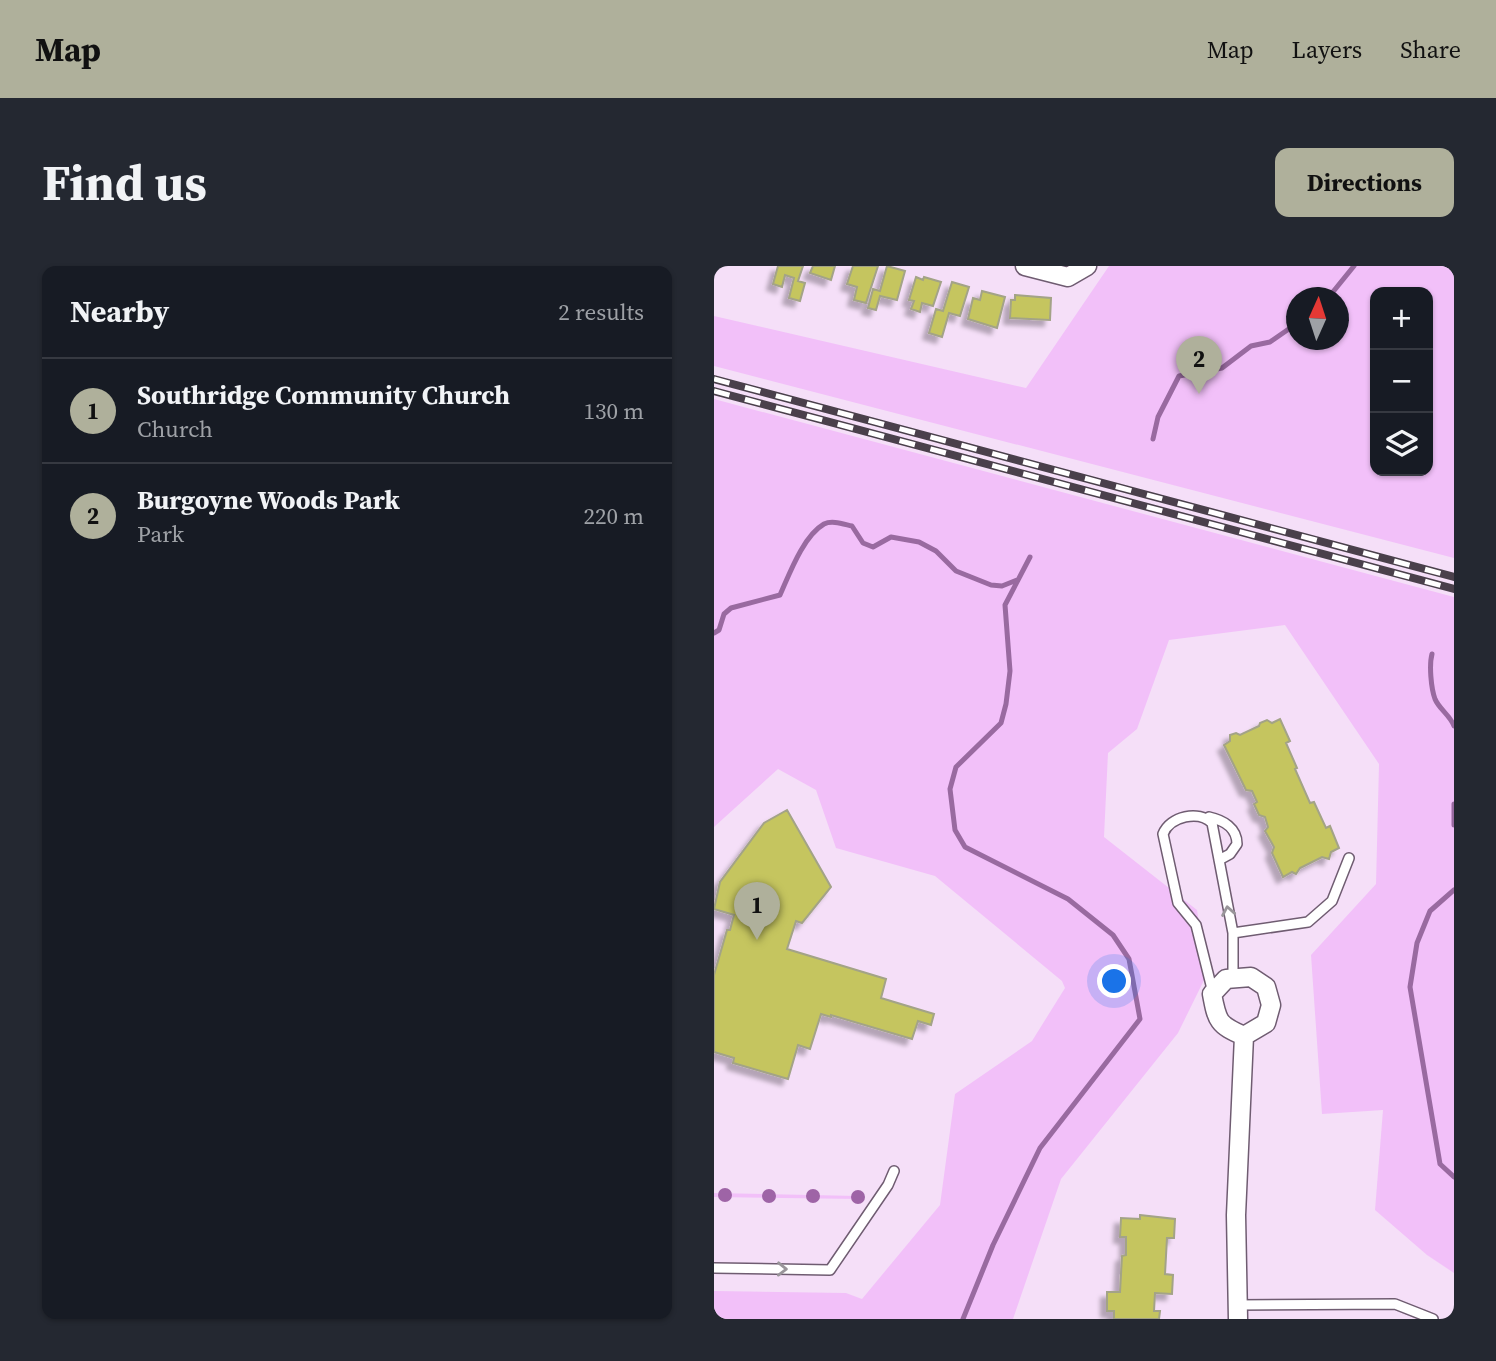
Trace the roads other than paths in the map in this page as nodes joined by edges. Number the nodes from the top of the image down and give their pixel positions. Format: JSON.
{"nodes":[{"id":1,"x":1026,"y":266,"type":"edge"},
{"id":2,"x":1087,"y":266,"type":"edge"},
{"id":3,"x":1206,"y":817,"type":"junction"},
{"id":4,"x":1349,"y":858,"type":"dead end"},
{"id":5,"x":1219,"y":860,"type":"junction"},
{"id":6,"x":1233,"y":933,"type":"junction"},
{"id":7,"x":1233,"y":979,"type":"junction"},
{"id":8,"x":1213,"y":993,"type":"junction"},
{"id":9,"x":1244,"y":1036,"type":"junction"},
{"id":10,"x":894,"y":1171,"type":"dead end"},
{"id":11,"x":714,"y":1268,"type":"edge"},
{"id":12,"x":1238,"y":1312,"type":"edge"},
{"id":13,"x":1433,"y":1319,"type":"edge"}],
"edges":[{"from":1,"to":2,"type":"street"},
{"from":3,"to":5,"type":"lane"},
{"from":3,"to":5,"type":"lane"},
{"from":3,"to":8,"type":"lane"},
{"from":4,"to":6,"type":"lane"},
{"from":6,"to":5,"type":"lane","one_way":true},
{"from":6,"to":7,"type":"lane"},
{"from":7,"to":8,"type":"street"},
{"from":7,"to":9,"type":"street"},
{"from":8,"to":9,"type":"street"},
{"from":9,"to":12,"type":"street"},
{"from":11,"to":10,"type":"lane","one_way":true},
{"from":12,"to":13,"type":"lane"}]}
